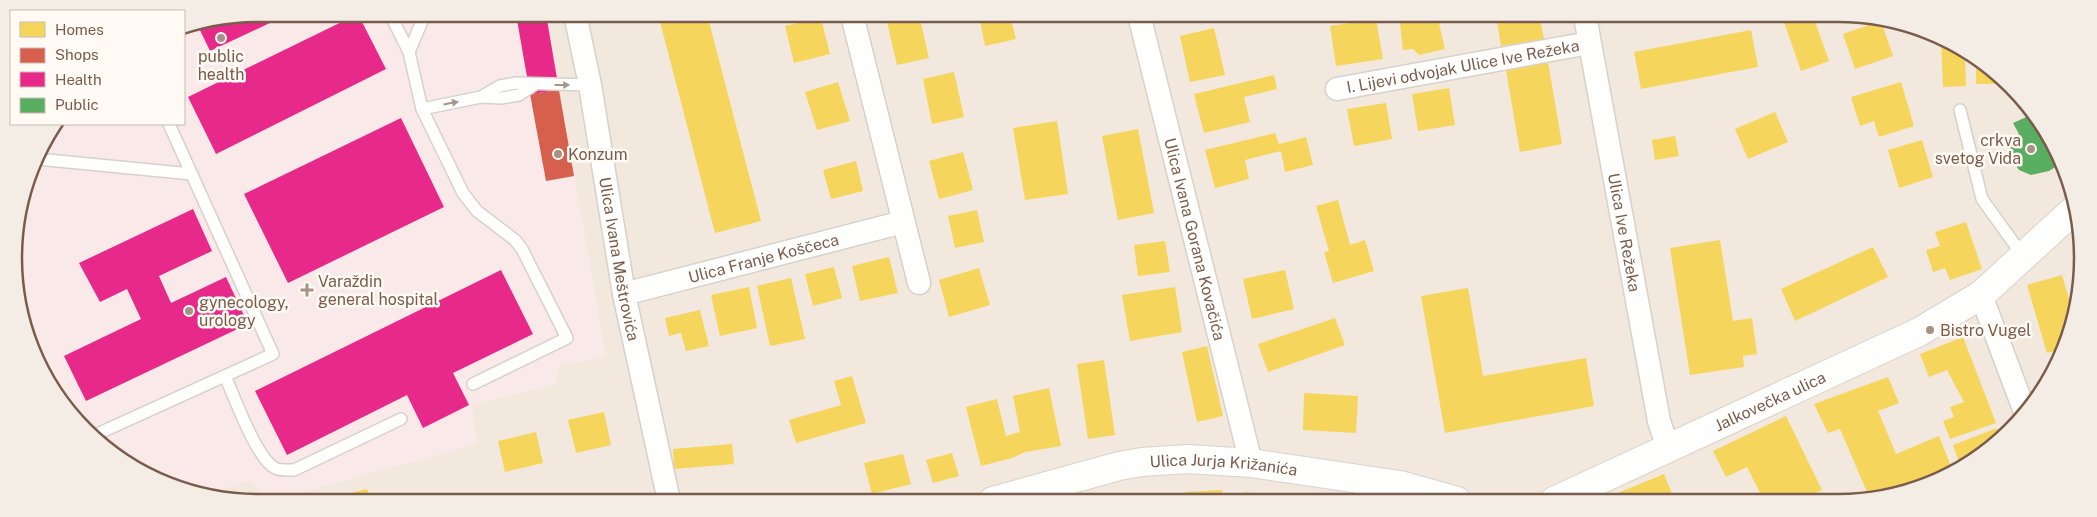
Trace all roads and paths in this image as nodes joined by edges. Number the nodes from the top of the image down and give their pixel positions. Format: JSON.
{"nodes":[{"id":1,"x":394,"y":22,"type":"edge"},
{"id":2,"x":422,"y":22,"type":"edge"},
{"id":3,"x":577,"y":22,"type":"edge"},
{"id":4,"x":854,"y":22,"type":"edge"},
{"id":5,"x":1141,"y":22,"type":"edge"},
{"id":6,"x":1586,"y":22,"type":"edge"},
{"id":7,"x":1589,"y":43,"type":"junction"},
{"id":8,"x":409,"y":52,"type":"junction"},
{"id":9,"x":590,"y":85,"type":"junction"},
{"id":10,"x":1337,"y":89,"type":"dead end"},
{"id":11,"x":422,"y":109,"type":"junction"},
{"id":12,"x":1960,"y":110,"type":"dead end"},
{"id":13,"x":169,"y":125,"type":"edge"},
{"id":14,"x":44,"y":160,"type":"edge"},
{"id":15,"x":192,"y":174,"type":"junction"},
{"id":16,"x":2070,"y":213,"type":"edge"},
{"id":17,"x":903,"y":222,"type":"junction"},
{"id":18,"x":2023,"y":256,"type":"junction"},
{"id":19,"x":919,"y":283,"type":"dead end"},
{"id":20,"x":624,"y":294,"type":"junction"},
{"id":21,"x":1981,"y":295,"type":"junction"},
{"id":22,"x":225,"y":376,"type":"junction"},
{"id":23,"x":473,"y":384,"type":"dead end"},
{"id":24,"x":2023,"y":406,"type":"edge"},
{"id":25,"x":401,"y":419,"type":"dead end"},
{"id":26,"x":100,"y":433,"type":"edge"},
{"id":27,"x":1668,"y":448,"type":"junction"},
{"id":28,"x":1251,"y":463,"type":"junction"},
{"id":29,"x":667,"y":494,"type":"edge"},
{"id":30,"x":1020,"y":494,"type":"edge"},
{"id":31,"x":1432,"y":494,"type":"edge"},
{"id":32,"x":1579,"y":494,"type":"edge"}],
"edges":[{"from":1,"to":8,"type":"lane"},
{"from":2,"to":8,"type":"lane"},
{"from":3,"to":9,"type":"street","name":"Ulica Ivana Meštrovića"},
{"from":4,"to":17,"type":"street"},
{"from":5,"to":28,"type":"street","name":"Ulica Ivana Gorana Kovačića"},
{"from":6,"to":7,"type":"street","name":"Ulica Ive Režeka"},
{"from":7,"to":10,"type":"street","name":"I. Lijevi odvojak Ulice Ive Režeka"},
{"from":7,"to":27,"type":"street","name":"Ulica Ive Režeka"},
{"from":8,"to":11,"type":"lane"},
{"from":11,"to":9,"type":"lane","one_way":true},
{"from":9,"to":20,"type":"street","name":"Ulica Ivana Meštrovića"},
{"from":11,"to":23,"type":"lane"},
{"from":12,"to":18,"type":"lane"},
{"from":13,"to":15,"type":"lane"},
{"from":14,"to":15,"type":"lane"},
{"from":15,"to":22,"type":"lane"},
{"from":16,"to":18,"type":"main road","name":"Jalkovečka ulica"},
{"from":17,"to":19,"type":"street"},
{"from":17,"to":20,"type":"street","name":"Ulica Franje Koščeca"},
{"from":18,"to":21,"type":"main road","name":"Jalkovečka ulica"},
{"from":20,"to":29,"type":"street","name":"Ulica Ivana Meštrovića"},
{"from":21,"to":24,"type":"street"},
{"from":21,"to":27,"type":"main road","name":"Jalkovečka ulica"},
{"from":22,"to":25,"type":"lane"},
{"from":22,"to":26,"type":"lane"},
{"from":27,"to":32,"type":"main road","name":"Jalkovečka ulica"},
{"from":28,"to":30,"type":"main road","name":"Ulica Jurja Križanića"},
{"from":28,"to":31,"type":"main road","name":"Ulica Jurja Križanića"}]}
